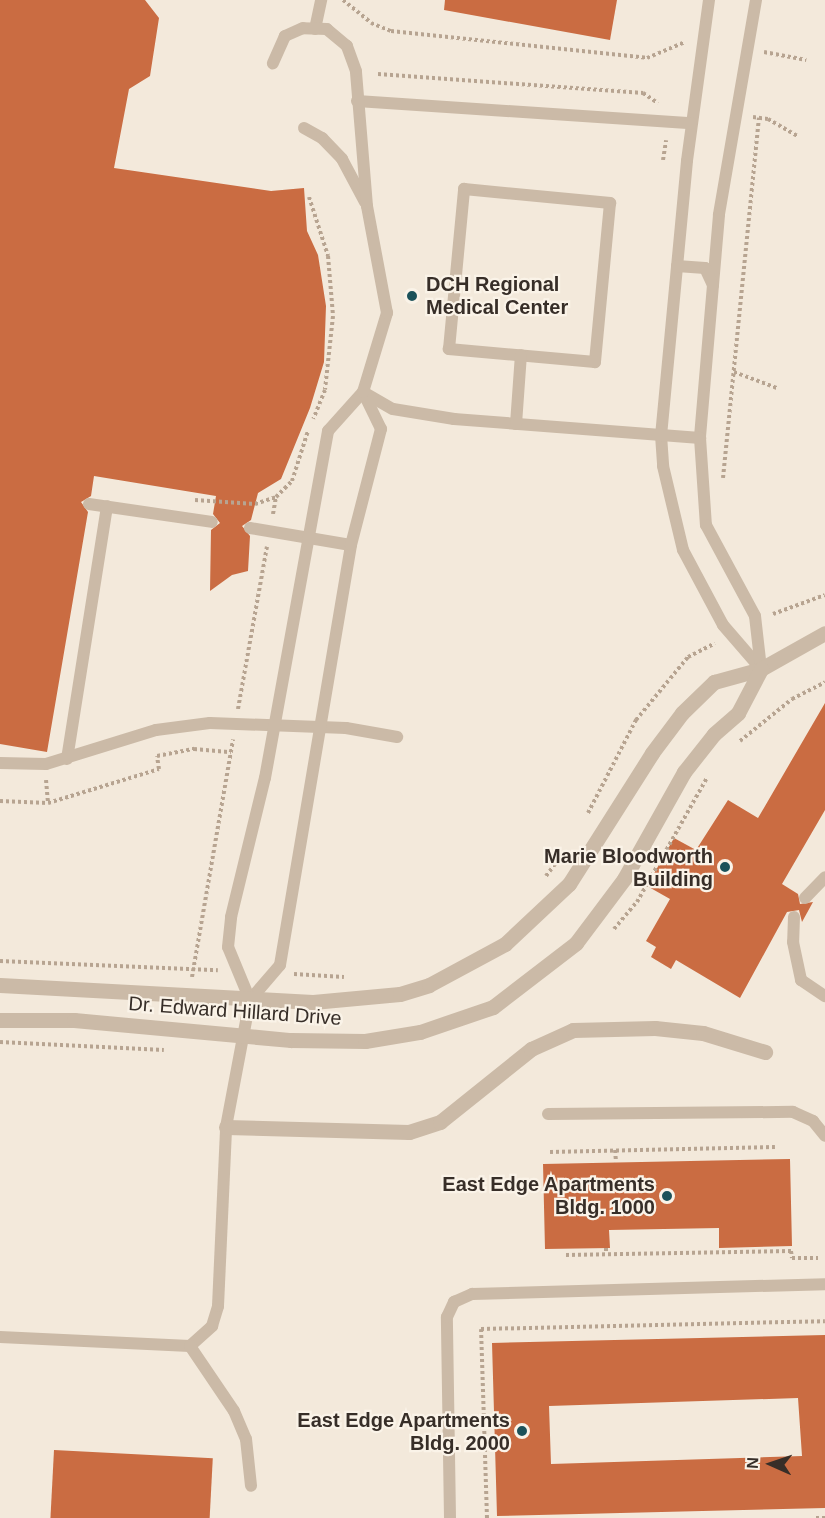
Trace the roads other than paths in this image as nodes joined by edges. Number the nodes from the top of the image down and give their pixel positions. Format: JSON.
{"nodes":[{"id":1,"x":321,"y":0,"type":"edge"},
{"id":2,"x":709,"y":0,"type":"edge"},
{"id":3,"x":756,"y":0,"type":"edge"},
{"id":4,"x":315,"y":29,"type":"junction"},
{"id":5,"x":273,"y":63,"type":"dead end"},
{"id":6,"x":357,"y":101,"type":"junction"},
{"id":7,"x":692,"y":116,"type":"junction"},
{"id":8,"x":304,"y":128,"type":"dead end"},
{"id":9,"x":367,"y":206,"type":"junction"},
{"id":10,"x":677,"y":267,"type":"junction"},
{"id":11,"x":714,"y":286,"type":"junction"},
{"id":12,"x":521,"y":356,"type":"junction"},
{"id":13,"x":363,"y":392,"type":"junction"},
{"id":14,"x":516,"y":424,"type":"junction"},
{"id":15,"x":661,"y":435,"type":"junction"},
{"id":16,"x":700,"y":438,"type":"junction"},
{"id":17,"x":89,"y":504,"type":"dead end"},
{"id":18,"x":107,"y":506,"type":"junction"},
{"id":19,"x":212,"y":522,"type":"dead end"},
{"id":20,"x":250,"y":528,"type":"dead end"},
{"id":21,"x":306,"y":538,"type":"junction"},
{"id":22,"x":351,"y":545,"type":"junction"},
{"id":23,"x":825,"y":633,"type":"edge"},
{"id":24,"x":761,"y":669,"type":"junction"},
{"id":25,"x":273,"y":727,"type":"junction"},
{"id":26,"x":321,"y":730,"type":"junction"},
{"id":27,"x":397,"y":736,"type":"dead end"},
{"id":28,"x":67,"y":759,"type":"junction"},
{"id":29,"x":0,"y":764,"type":"edge"},
{"id":30,"x":825,"y":877,"type":"edge"},
{"id":31,"x":805,"y":898,"type":"dead end"},
{"id":32,"x":794,"y":917,"type":"dead end"},
{"id":33,"x":0,"y":985,"type":"edge"},
{"id":34,"x":825,"y":996,"type":"edge"},
{"id":35,"x":250,"y":1000,"type":"junction"},
{"id":36,"x":0,"y":1020,"type":"edge"},
{"id":37,"x":245,"y":1036,"type":"junction"},
{"id":38,"x":765,"y":1052,"type":"dead end"},
{"id":39,"x":548,"y":1114,"type":"dead end"},
{"id":40,"x":226,"y":1127,"type":"junction"},
{"id":41,"x":825,"y":1136,"type":"edge"},
{"id":42,"x":825,"y":1284,"type":"edge"},
{"id":43,"x":0,"y":1337,"type":"edge"},
{"id":44,"x":190,"y":1346,"type":"junction"},
{"id":45,"x":250,"y":1486,"type":"dead end"},
{"id":46,"x":450,"y":1518,"type":"edge"}],
"edges":[{"from":1,"to":4,"type":"lane"},
{"from":2,"to":7,"type":"lane"},
{"from":3,"to":11,"type":"lane"},
{"from":4,"to":5,"type":"lane"},
{"from":4,"to":6,"type":"lane"},
{"from":6,"to":7,"type":"lane"},
{"from":6,"to":9,"type":"lane"},
{"from":7,"to":10,"type":"lane"},
{"from":8,"to":9,"type":"lane"},
{"from":9,"to":13,"type":"lane"},
{"from":10,"to":11,"type":"lane"},
{"from":10,"to":15,"type":"lane"},
{"from":11,"to":16,"type":"lane"},
{"from":12,"to":12,"type":"lane"},
{"from":12,"to":14,"type":"lane"},
{"from":13,"to":14,"type":"lane"},
{"from":13,"to":21,"type":"lane"},
{"from":13,"to":22,"type":"lane"},
{"from":14,"to":15,"type":"lane"},
{"from":15,"to":16,"type":"lane"},
{"from":15,"to":24,"type":"lane"},
{"from":16,"to":24,"type":"lane"},
{"from":17,"to":18,"type":"lane"},
{"from":18,"to":19,"type":"lane"},
{"from":18,"to":28,"type":"lane"},
{"from":20,"to":21,"type":"lane"},
{"from":21,"to":22,"type":"lane"},
{"from":21,"to":25,"type":"lane"},
{"from":22,"to":26,"type":"lane"},
{"from":23,"to":24,"type":"street","name":"Dr. Edward Hillard Drive"},
{"from":24,"to":35,"type":"street","name":"Dr. Edward Hillard Drive"},
{"from":24,"to":37,"type":"street","name":"Dr. Edward Hillard Drive"},
{"from":25,"to":26,"type":"lane"},
{"from":25,"to":28,"type":"lane"},
{"from":25,"to":35,"type":"lane"},
{"from":26,"to":27,"type":"lane"},
{"from":26,"to":35,"type":"lane"},
{"from":28,"to":29,"type":"lane"},
{"from":30,"to":31,"type":"lane"},
{"from":32,"to":34,"type":"lane"},
{"from":33,"to":35,"type":"street","name":"Dr. Edward Hillard Drive"},
{"from":35,"to":37,"type":"lane"},
{"from":36,"to":37,"type":"street","name":"Dr. Edward Hillard Drive"},
{"from":37,"to":40,"type":"lane"},
{"from":38,"to":40,"type":"street"},
{"from":39,"to":41,"type":"lane"},
{"from":40,"to":44,"type":"lane"},
{"from":42,"to":46,"type":"lane"},
{"from":43,"to":44,"type":"lane"},
{"from":44,"to":45,"type":"lane"}]}
